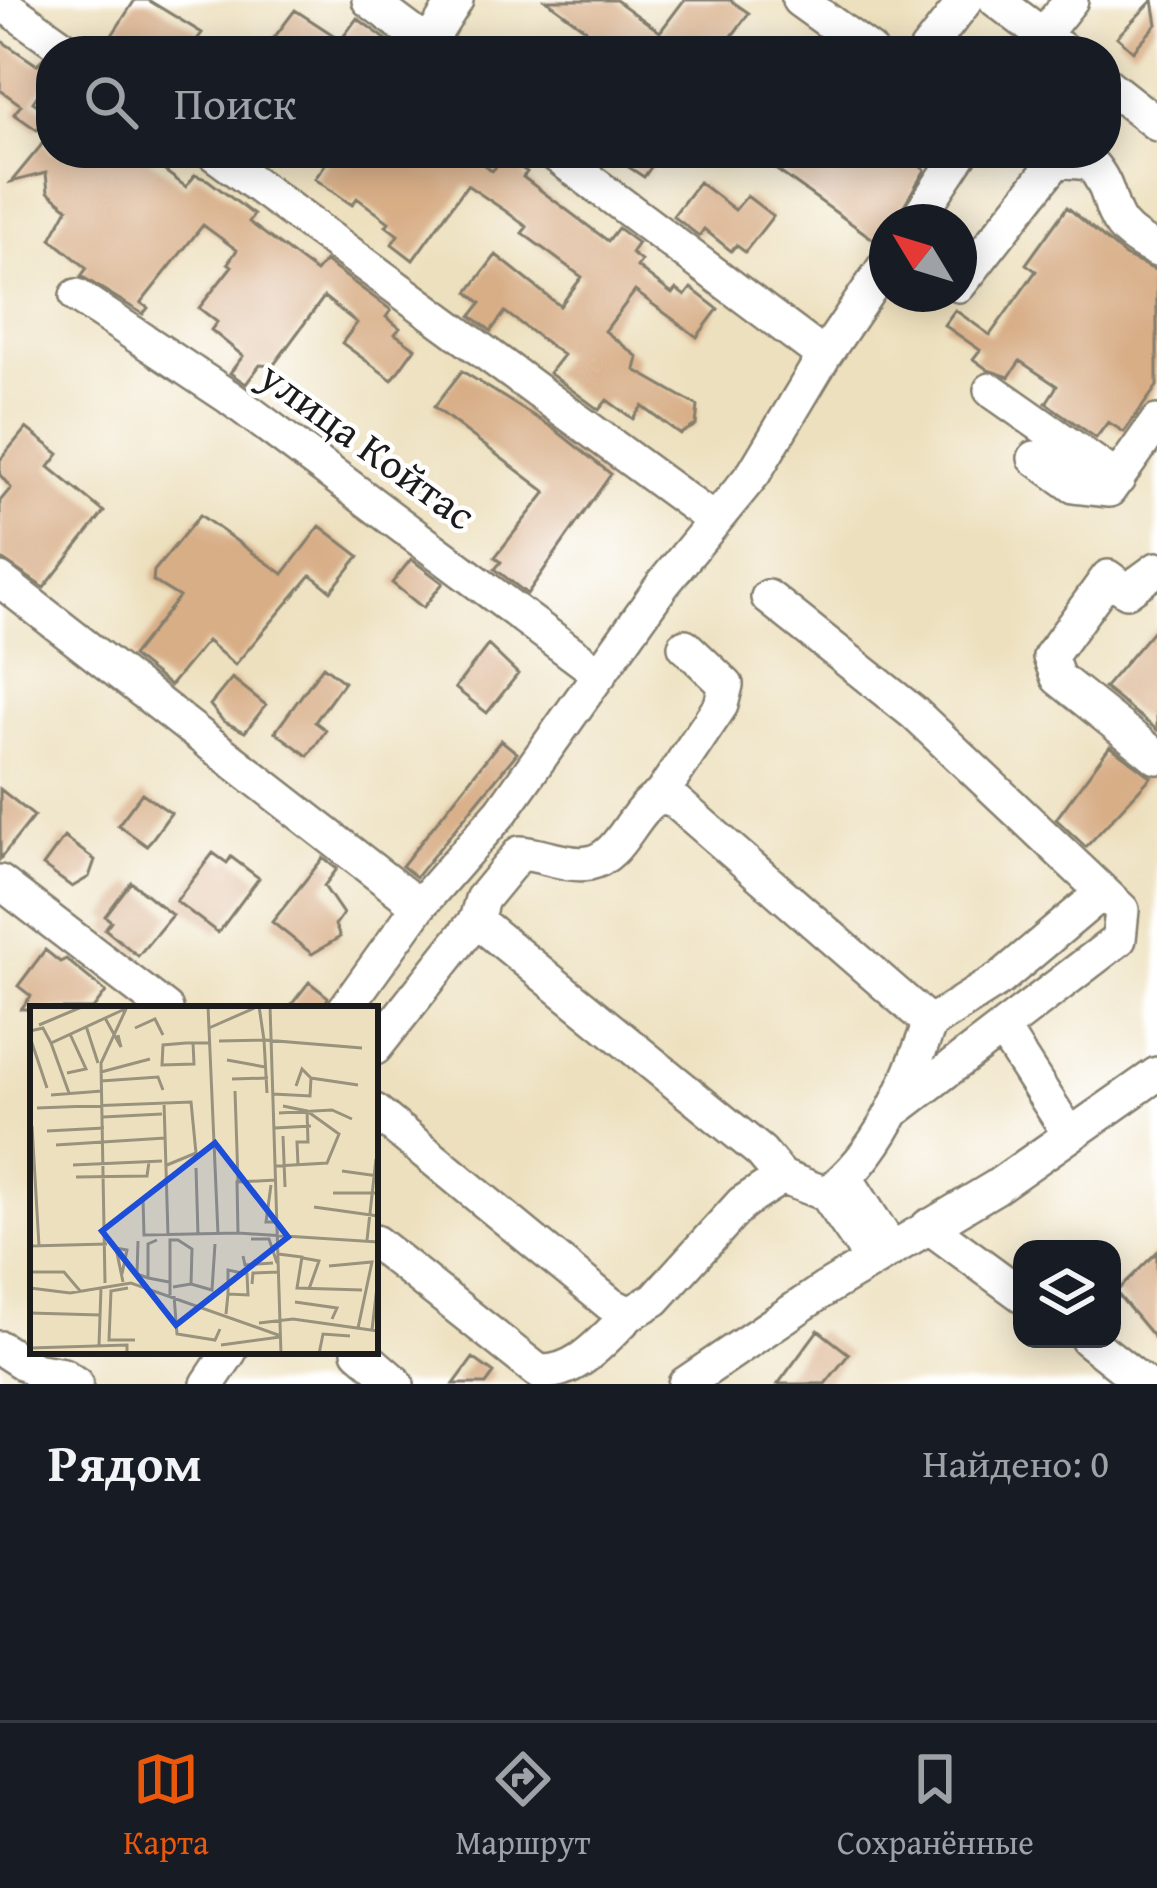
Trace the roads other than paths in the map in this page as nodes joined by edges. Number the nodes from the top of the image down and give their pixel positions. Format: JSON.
{"nodes":[{"id":1,"x":369,"y":0,"type":"edge"},
{"id":2,"x":456,"y":0,"type":"edge"},
{"id":3,"x":800,"y":0,"type":"edge"},
{"id":4,"x":966,"y":0,"type":"edge"},
{"id":5,"x":996,"y":0,"type":"edge"},
{"id":6,"x":1071,"y":0,"type":"edge"},
{"id":7,"x":0,"y":2,"type":"edge"},
{"id":8,"x":48,"y":36,"type":"edge"},
{"id":9,"x":412,"y":36,"type":"edge"},
{"id":10,"x":431,"y":36,"type":"edge"},
{"id":11,"x":850,"y":36,"type":"edge"},
{"id":12,"x":938,"y":36,"type":"edge"},
{"id":13,"x":1036,"y":36,"type":"edge"},
{"id":14,"x":1051,"y":36,"type":"edge"},
{"id":15,"x":1121,"y":96,"type":"edge"},
{"id":16,"x":1157,"y":124,"type":"edge"},
{"id":17,"x":233,"y":168,"type":"edge"},
{"id":18,"x":574,"y":168,"type":"edge"},
{"id":19,"x":952,"y":168,"type":"edge"},
{"id":20,"x":1051,"y":168,"type":"edge"},
{"id":21,"x":1094,"y":168,"type":"edge"},
{"id":22,"x":927,"y":204,"type":"edge"},
{"id":23,"x":1157,"y":250,"type":"edge"},
{"id":24,"x":977,"y":262,"type":"edge"},
{"id":25,"x":869,"y":290,"type":"edge"},
{"id":26,"x":77,"y":296,"type":"dead end"},
{"id":27,"x":824,"y":356,"type":"junction"},
{"id":28,"x":991,"y":390,"type":"dead end"},
{"id":29,"x":1157,"y":422,"type":"edge"},
{"id":30,"x":1035,"y":458,"type":"dead end"},
{"id":31,"x":1118,"y":479,"type":"junction"},
{"id":32,"x":712,"y":519,"type":"junction"},
{"id":33,"x":1157,"y":569,"type":"edge"},
{"id":34,"x":0,"y":580,"type":"edge"},
{"id":35,"x":768,"y":597,"type":"dead end"},
{"id":36,"x":685,"y":646,"type":"dead end"},
{"id":37,"x":600,"y":674,"type":"junction"},
{"id":38,"x":1157,"y":757,"type":"edge"},
{"id":39,"x":660,"y":796,"type":"junction"},
{"id":40,"x":0,"y":882,"type":"edge"},
{"id":41,"x":1103,"y":892,"type":"junction"},
{"id":42,"x":419,"y":906,"type":"junction"},
{"id":43,"x":476,"y":920,"type":"junction"},
{"id":44,"x":162,"y":1006,"type":"edge"},
{"id":45,"x":347,"y":1006,"type":"edge"},
{"id":46,"x":930,"y":1023,"type":"junction"},
{"id":47,"x":1004,"y":1032,"type":"junction"},
{"id":48,"x":378,"y":1044,"type":"edge"},
{"id":49,"x":1157,"y":1074,"type":"edge"},
{"id":50,"x":898,"y":1108,"type":"junction"},
{"id":51,"x":378,"y":1113,"type":"edge"},
{"id":52,"x":1070,"y":1136,"type":"junction"},
{"id":53,"x":782,"y":1177,"type":"junction"},
{"id":54,"x":836,"y":1186,"type":"junction"},
{"id":55,"x":928,"y":1226,"type":"junction"},
{"id":56,"x":378,"y":1244,"type":"edge"},
{"id":57,"x":882,"y":1254,"type":"junction"},
{"id":58,"x":1013,"y":1288,"type":"edge"},
{"id":59,"x":630,"y":1314,"type":"junction"},
{"id":60,"x":0,"y":1348,"type":"edge"},
{"id":61,"x":1098,"y":1348,"type":"edge"},
{"id":62,"x":228,"y":1354,"type":"edge"},
{"id":63,"x":362,"y":1354,"type":"edge"},
{"id":64,"x":76,"y":1384,"type":"edge"},
{"id":65,"x":208,"y":1384,"type":"edge"},
{"id":66,"x":397,"y":1384,"type":"edge"},
{"id":67,"x":685,"y":1384,"type":"edge"},
{"id":68,"x":1144,"y":1384,"type":"edge"}],
"edges":[{"from":1,"to":9,"type":"street"},
{"from":2,"to":10,"type":"street"},
{"from":3,"to":11,"type":"street"},
{"from":4,"to":12,"type":"street"},
{"from":5,"to":13,"type":"street"},
{"from":6,"to":14,"type":"street"},
{"from":7,"to":8,"type":"street"},
{"from":15,"to":16,"type":"street"},
{"from":17,"to":32,"type":"street"},
{"from":18,"to":27,"type":"street"},
{"from":19,"to":22,"type":"street"},
{"from":20,"to":24,"type":"street"},
{"from":21,"to":23,"type":"street"},
{"from":25,"to":27,"type":"street"},
{"from":26,"to":37,"type":"street","name":"улица Койтас"},
{"from":27,"to":32,"type":"street"},
{"from":28,"to":31,"type":"street"},
{"from":29,"to":31,"type":"street"},
{"from":30,"to":31,"type":"street"},
{"from":32,"to":37,"type":"street"},
{"from":33,"to":38,"type":"street"},
{"from":34,"to":42,"type":"street"},
{"from":35,"to":41,"type":"street"},
{"from":36,"to":39,"type":"street"},
{"from":37,"to":42,"type":"street"},
{"from":39,"to":43,"type":"street"},
{"from":39,"to":46,"type":"street"},
{"from":40,"to":44,"type":"street"},
{"from":41,"to":46,"type":"street"},
{"from":41,"to":47,"type":"street"},
{"from":42,"to":45,"type":"street"},
{"from":43,"to":48,"type":"street"},
{"from":43,"to":53,"type":"street"},
{"from":46,"to":50,"type":"street"},
{"from":47,"to":50,"type":"street"},
{"from":47,"to":52,"type":"street"},
{"from":49,"to":52,"type":"street"},
{"from":50,"to":54,"type":"street"},
{"from":51,"to":59,"type":"street"},
{"from":52,"to":55,"type":"street"},
{"from":53,"to":54,"type":"street"},
{"from":53,"to":59,"type":"street"},
{"from":54,"to":57,"type":"street"},
{"from":55,"to":57,"type":"street"},
{"from":55,"to":58,"type":"street"},
{"from":56,"to":59,"type":"street"},
{"from":57,"to":67,"type":"street"},
{"from":60,"to":64,"type":"street"},
{"from":61,"to":68,"type":"street"},
{"from":62,"to":65,"type":"street"},
{"from":63,"to":66,"type":"street"}]}
